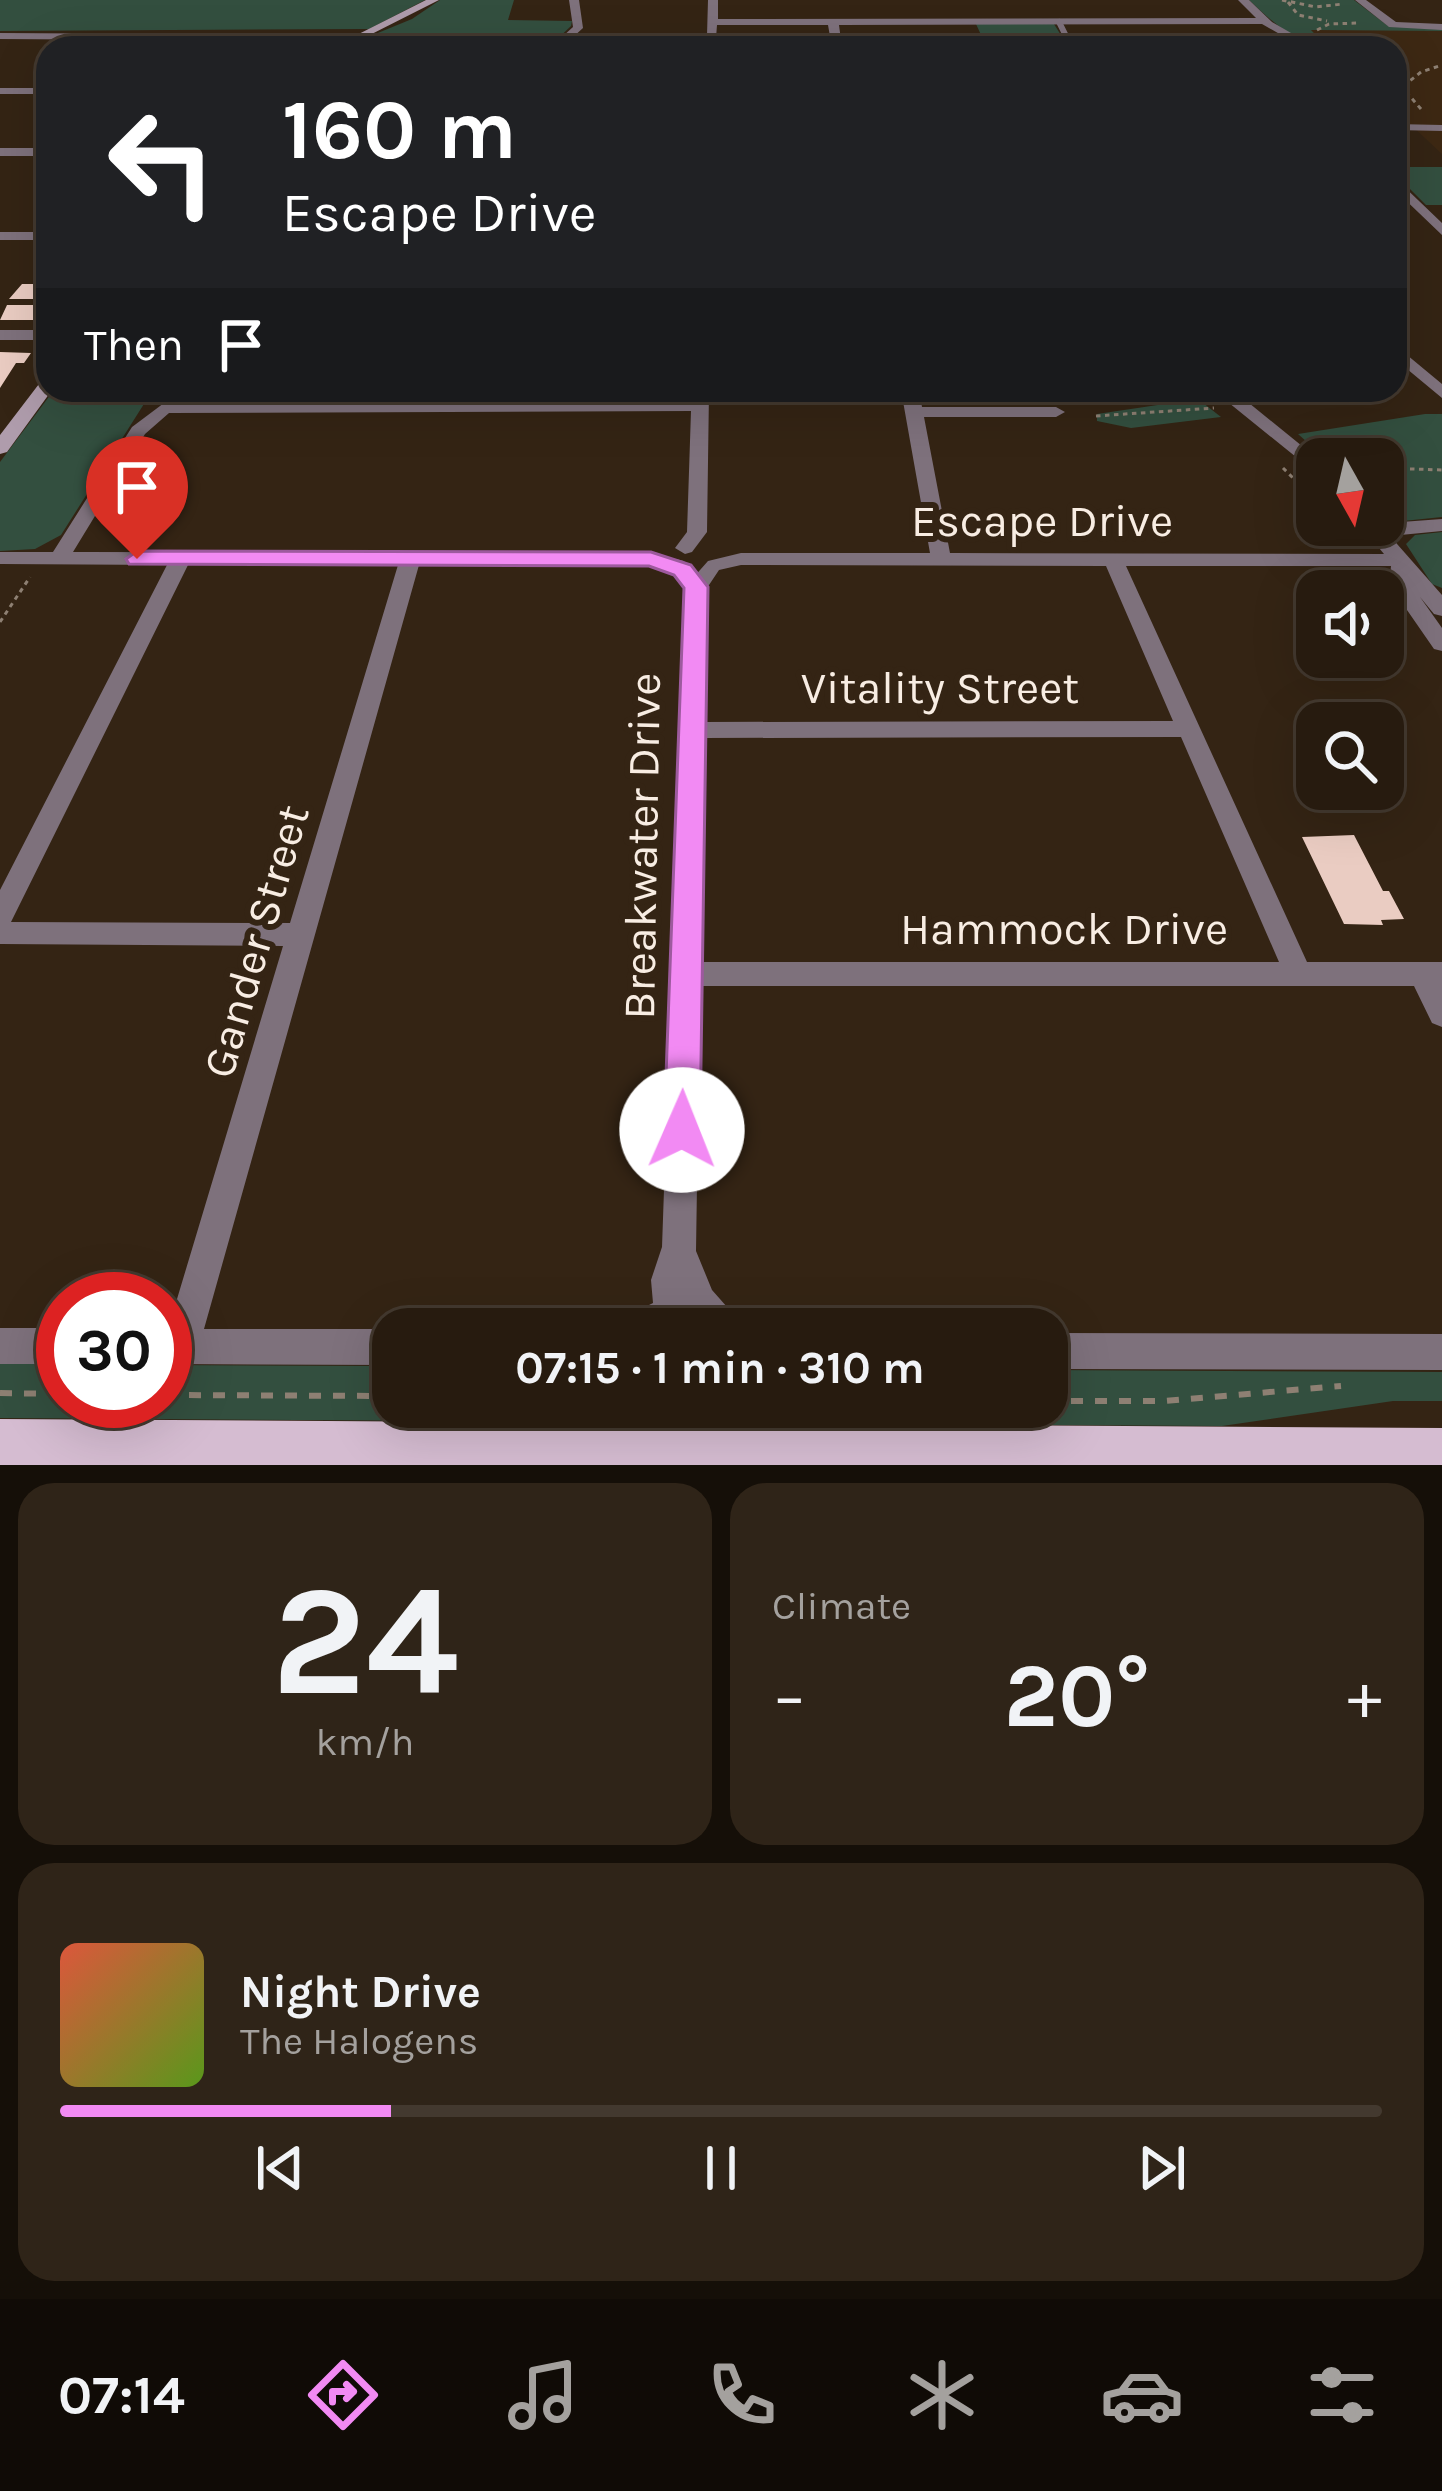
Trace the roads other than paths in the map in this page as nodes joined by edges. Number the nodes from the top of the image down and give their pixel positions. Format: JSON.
{"nodes":[{"id":1,"x":434,"y":0,"type":"edge"},
{"id":2,"x":574,"y":0,"type":"edge"},
{"id":3,"x":713,"y":0,"type":"edge"},
{"id":4,"x":1243,"y":0,"type":"edge"},
{"id":5,"x":1360,"y":0,"type":"edge"},
{"id":6,"x":1264,"y":21,"type":"junction"},
{"id":7,"x":713,"y":22,"type":"junction"},
{"id":8,"x":833,"y":22,"type":"junction"},
{"id":9,"x":1059,"y":22,"type":"junction"},
{"id":10,"x":1442,"y":27,"type":"edge"},
{"id":11,"x":0,"y":36,"type":"edge"},
{"id":12,"x":361,"y":36,"type":"edge"},
{"id":13,"x":569,"y":36,"type":"edge"},
{"id":14,"x":710,"y":36,"type":"edge"},
{"id":15,"x":835,"y":36,"type":"edge"},
{"id":16,"x":1066,"y":36,"type":"edge"},
{"id":17,"x":1291,"y":36,"type":"edge"},
{"id":18,"x":36,"y":38,"type":"edge"},
{"id":19,"x":0,"y":91,"type":"edge"},
{"id":20,"x":36,"y":91,"type":"edge"},
{"id":21,"x":1407,"y":127,"type":"edge"},
{"id":22,"x":1442,"y":127,"type":"edge"},
{"id":23,"x":0,"y":152,"type":"edge"},
{"id":24,"x":36,"y":152,"type":"edge"},
{"id":25,"x":1407,"y":195,"type":"edge"},
{"id":26,"x":1442,"y":231,"type":"edge"},
{"id":27,"x":0,"y":236,"type":"edge"},
{"id":28,"x":36,"y":236,"type":"edge"},
{"id":29,"x":0,"y":335,"type":"edge"},
{"id":30,"x":36,"y":335,"type":"edge"},
{"id":31,"x":1407,"y":361,"type":"edge"},
{"id":32,"x":1442,"y":390,"type":"edge"},
{"id":33,"x":36,"y":399,"type":"edge"},
{"id":34,"x":220,"y":402,"type":"edge"},
{"id":35,"x":699,"y":402,"type":"edge"},
{"id":36,"x":913,"y":402,"type":"edge"},
{"id":37,"x":1222,"y":402,"type":"edge"},
{"id":38,"x":915,"y":412,"type":"junction"},
{"id":39,"x":1055,"y":412,"type":"dead end"},
{"id":40,"x":0,"y":448,"type":"edge"},
{"id":41,"x":1296,"y":453,"type":"edge"},
{"id":42,"x":1442,"y":525,"type":"edge"},
{"id":43,"x":1404,"y":527,"type":"edge"},
{"id":44,"x":1386,"y":546,"type":"edge"},
{"id":45,"x":944,"y":553,"type":"junction"},
{"id":46,"x":0,"y":558,"type":"edge"},
{"id":47,"x":59,"y":558,"type":"junction"},
{"id":48,"x":180,"y":559,"type":"junction"},
{"id":49,"x":410,"y":559,"type":"junction"},
{"id":50,"x":697,"y":559,"type":"junction"},
{"id":51,"x":1396,"y":560,"type":"junction"},
{"id":52,"x":1120,"y":566,"type":"junction"},
{"id":53,"x":1432,"y":607,"type":"edge"},
{"id":54,"x":1442,"y":644,"type":"edge"},
{"id":55,"x":1189,"y":729,"type":"junction"},
{"id":56,"x":692,"y":730,"type":"junction"},
{"id":57,"x":0,"y":917,"type":"edge"},
{"id":58,"x":0,"y":933,"type":"edge"},
{"id":59,"x":300,"y":934,"type":"junction"},
{"id":60,"x":1298,"y":973,"type":"junction"},
{"id":61,"x":686,"y":974,"type":"junction"},
{"id":62,"x":1433,"y":974,"type":"edge"},
{"id":63,"x":1442,"y":1014,"type":"edge"},
{"id":64,"x":192,"y":1285,"type":"edge"},
{"id":65,"x":682,"y":1308,"type":"edge"},
{"id":66,"x":0,"y":1346,"type":"edge"},
{"id":67,"x":36,"y":1346,"type":"edge"},
{"id":68,"x":192,"y":1347,"type":"edge"},
{"id":69,"x":372,"y":1347,"type":"edge"},
{"id":70,"x":1068,"y":1351,"type":"edge"},
{"id":71,"x":1442,"y":1352,"type":"edge"},
{"id":72,"x":0,"y":1443,"type":"edge"},
{"id":73,"x":1442,"y":1452,"type":"edge"}],
"edges":[{"from":1,"to":12,"type":"street"},
{"from":2,"to":13,"type":"street"},
{"from":3,"to":7,"type":"street"},
{"from":4,"to":6,"type":"street"},
{"from":5,"to":10,"type":"street"},
{"from":6,"to":9,"type":"street"},
{"from":6,"to":17,"type":"street"},
{"from":7,"to":8,"type":"street"},
{"from":7,"to":14,"type":"street"},
{"from":8,"to":9,"type":"street"},
{"from":8,"to":15,"type":"street"},
{"from":9,"to":16,"type":"lane"},
{"from":11,"to":18,"type":"street"},
{"from":19,"to":20,"type":"street"},
{"from":21,"to":22,"type":"lane"},
{"from":23,"to":24,"type":"street"},
{"from":25,"to":26,"type":"street"},
{"from":27,"to":28,"type":"street"},
{"from":29,"to":30,"type":"street"},
{"from":31,"to":32,"type":"street"},
{"from":33,"to":40,"type":"street"},
{"from":34,"to":47,"type":"street"},
{"from":35,"to":50,"type":"street","name":"Breakwater Drive"},
{"from":36,"to":38,"type":"street"},
{"from":37,"to":41,"type":"street"},
{"from":38,"to":39,"type":"street"},
{"from":38,"to":45,"type":"street"},
{"from":42,"to":43,"type":"street"},
{"from":44,"to":51,"type":"street"},
{"from":45,"to":50,"type":"street","name":"Escape Drive"},
{"from":45,"to":52,"type":"street","name":"Escape Drive"},
{"from":46,"to":47,"type":"street"},
{"from":47,"to":48,"type":"street"},
{"from":48,"to":49,"type":"street"},
{"from":48,"to":57,"type":"street"},
{"from":49,"to":50,"type":"street"},
{"from":49,"to":59,"type":"street","name":"Gander Street"},
{"from":50,"to":56,"type":"street","name":"Breakwater Drive"},
{"from":51,"to":52,"type":"street","name":"Escape Drive"},
{"from":51,"to":53,"type":"street"},
{"from":52,"to":55,"type":"street"},
{"from":53,"to":54,"type":"street"},
{"from":55,"to":56,"type":"street","name":"Vitality Street"},
{"from":55,"to":60,"type":"street"},
{"from":56,"to":61,"type":"street","name":"Breakwater Drive"},
{"from":58,"to":59,"type":"street"},
{"from":59,"to":64,"type":"street","name":"Gander Street"},
{"from":60,"to":61,"type":"street","name":"Hammock Drive"},
{"from":60,"to":62,"type":"street","name":"Hammock Drive"},
{"from":61,"to":65,"type":"street","name":"Breakwater Drive"},
{"from":62,"to":63,"type":"street"},
{"from":66,"to":67,"type":"street"},
{"from":68,"to":69,"type":"street"},
{"from":70,"to":71,"type":"street"},
{"from":72,"to":73,"type":"main road"}]}
